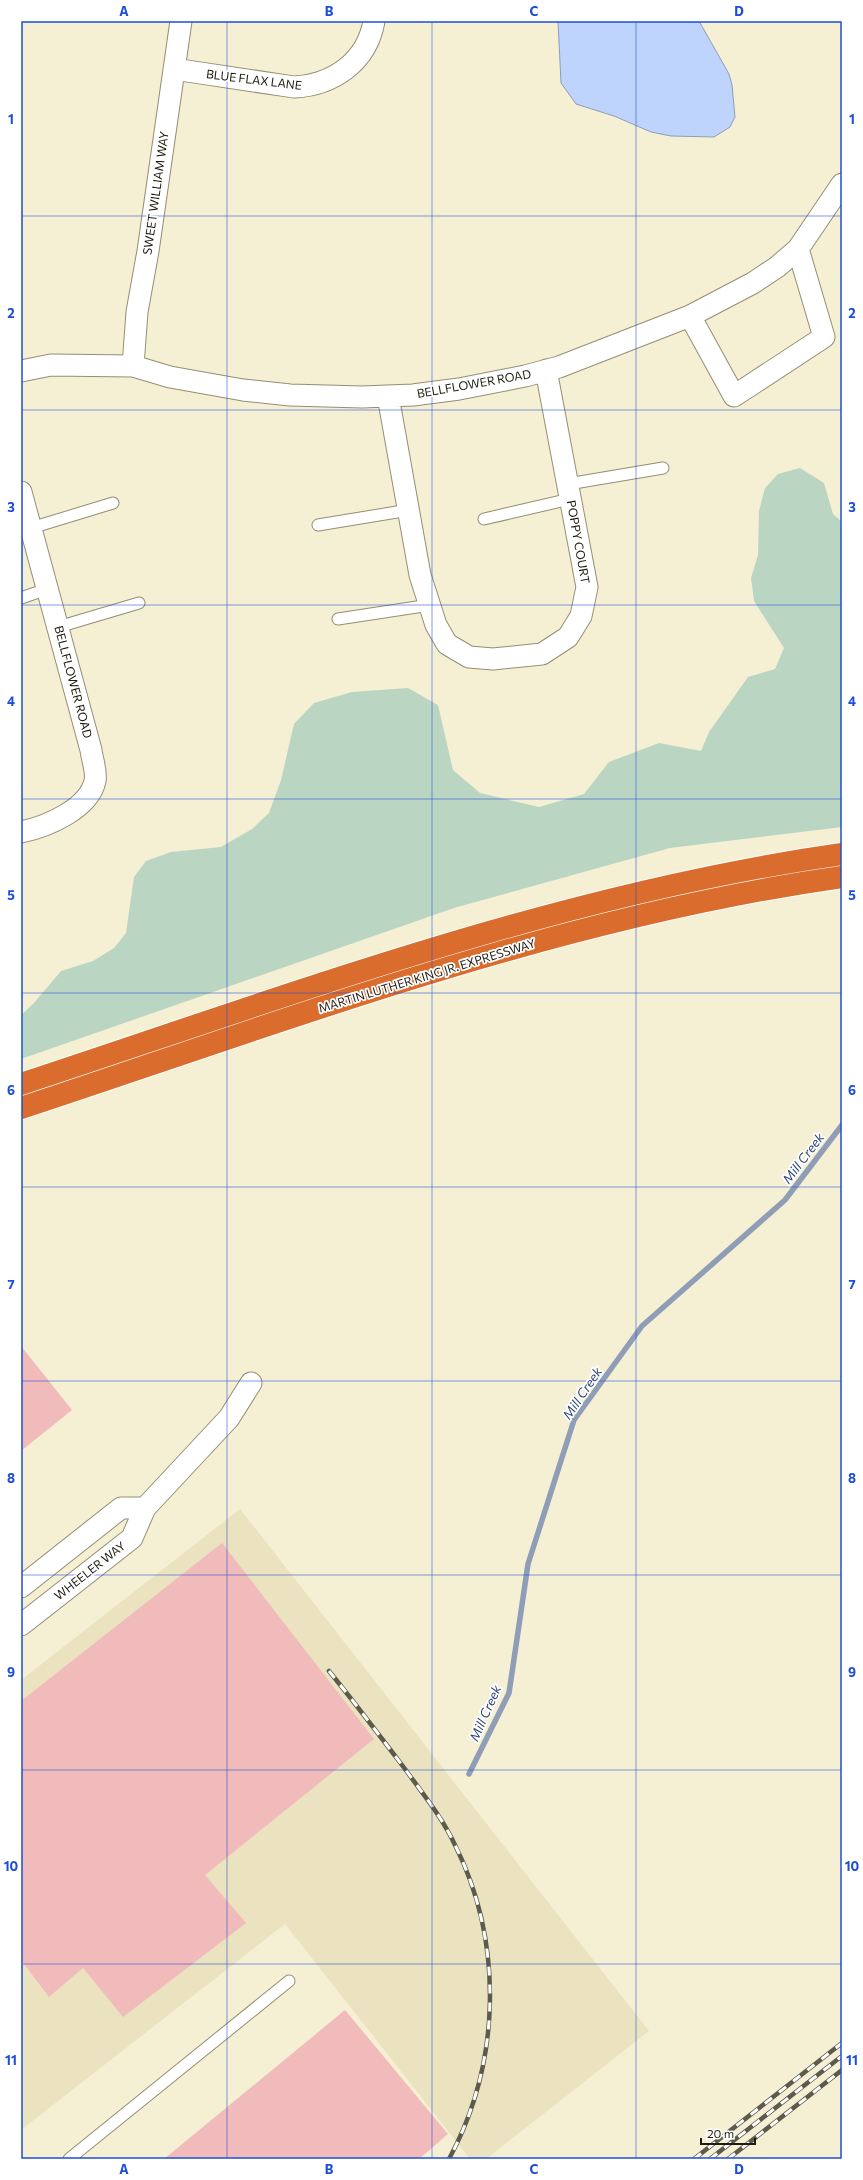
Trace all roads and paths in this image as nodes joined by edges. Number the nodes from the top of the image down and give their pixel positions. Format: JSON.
{"nodes":[{"id":1,"x":180,"y":21,"type":"edge"},
{"id":2,"x":374,"y":21,"type":"edge"},
{"id":3,"x":174,"y":69,"type":"junction"},
{"id":4,"x":842,"y":184,"type":"edge"},
{"id":5,"x":798,"y":249,"type":"junction"},
{"id":6,"x":690,"y":316,"type":"junction"},
{"id":7,"x":133,"y":366,"type":"junction"},
{"id":8,"x":546,"y":370,"type":"junction"},
{"id":9,"x":21,"y":371,"type":"edge"},
{"id":10,"x":388,"y":396,"type":"junction"},
{"id":11,"x":663,"y":468,"type":"dead end"},
{"id":12,"x":569,"y":491,"type":"junction"},
{"id":13,"x":21,"y":495,"type":"edge"},
{"id":14,"x":113,"y":503,"type":"dead end"},
{"id":15,"x":409,"y":510,"type":"junction"},
{"id":16,"x":484,"y":519,"type":"dead end"},
{"id":17,"x":318,"y":525,"type":"dead end"},
{"id":18,"x":31,"y":528,"type":"junction"},
{"id":19,"x":47,"y":589,"type":"junction"},
{"id":20,"x":21,"y":598,"type":"edge"},
{"id":21,"x":139,"y":603,"type":"dead end"},
{"id":22,"x":430,"y":605,"type":"junction"},
{"id":23,"x":338,"y":620,"type":"dead end"},
{"id":24,"x":58,"y":627,"type":"junction"},
{"id":25,"x":21,"y":832,"type":"edge"},
{"id":26,"x":842,"y":854,"type":"edge"},
{"id":27,"x":842,"y":877,"type":"edge"},
{"id":28,"x":21,"y":1084,"type":"edge"},
{"id":29,"x":21,"y":1108,"type":"edge"},
{"id":30,"x":251,"y":1383,"type":"dead end"},
{"id":31,"x":145,"y":1508,"type":"junction"},
{"id":32,"x":21,"y":1587,"type":"edge"},
{"id":33,"x":21,"y":1625,"type":"edge"},
{"id":34,"x":289,"y":1981,"type":"dead end"},
{"id":35,"x":70,"y":2159,"type":"edge"}],
"edges":[{"from":1,"to":3,"type":"street","name":"SWEET WILLIAM WAY"},
{"from":2,"to":3,"type":"street","name":"BLUE FLAX LANE"},
{"from":3,"to":7,"type":"street","name":"SWEET WILLIAM WAY"},
{"from":4,"to":5,"type":"street","name":"BELLFLOWER ROAD"},
{"from":5,"to":6,"type":"street","name":"BELLFLOWER ROAD"},
{"from":5,"to":6,"type":"street"},
{"from":6,"to":8,"type":"street","name":"BELLFLOWER ROAD"},
{"from":7,"to":9,"type":"street","name":"BELLFLOWER ROAD"},
{"from":7,"to":10,"type":"street","name":"BELLFLOWER ROAD"},
{"from":8,"to":10,"type":"street","name":"BELLFLOWER ROAD"},
{"from":8,"to":12,"type":"street","name":"POPPY COURT"},
{"from":10,"to":15,"type":"street","name":"POPPY COURT"},
{"from":11,"to":12,"type":"lane"},
{"from":12,"to":16,"type":"lane"},
{"from":12,"to":22,"type":"street","name":"POPPY COURT"},
{"from":13,"to":18,"type":"street","name":"BELLFLOWER ROAD"},
{"from":14,"to":18,"type":"lane"},
{"from":15,"to":17,"type":"lane"},
{"from":15,"to":22,"type":"street","name":"POPPY COURT"},
{"from":18,"to":19,"type":"street","name":"BELLFLOWER ROAD"},
{"from":19,"to":20,"type":"lane"},
{"from":19,"to":24,"type":"street","name":"BELLFLOWER ROAD"},
{"from":21,"to":24,"type":"lane"},
{"from":22,"to":23,"type":"lane"},
{"from":24,"to":25,"type":"street","name":"BELLFLOWER ROAD"},
{"from":26,"to":28,"type":"highway","name":"MARTIN LUTHER KING JR. EXPRESSWAY"},
{"from":27,"to":29,"type":"highway","name":"MARTIN LUTHER KING JR. EXPRESSWAY"},
{"from":30,"to":31,"type":"street","name":"WHEELER WAY"},
{"from":31,"to":32,"type":"street"},
{"from":31,"to":33,"type":"street","name":"WHEELER WAY"},
{"from":34,"to":35,"type":"lane"}]}
